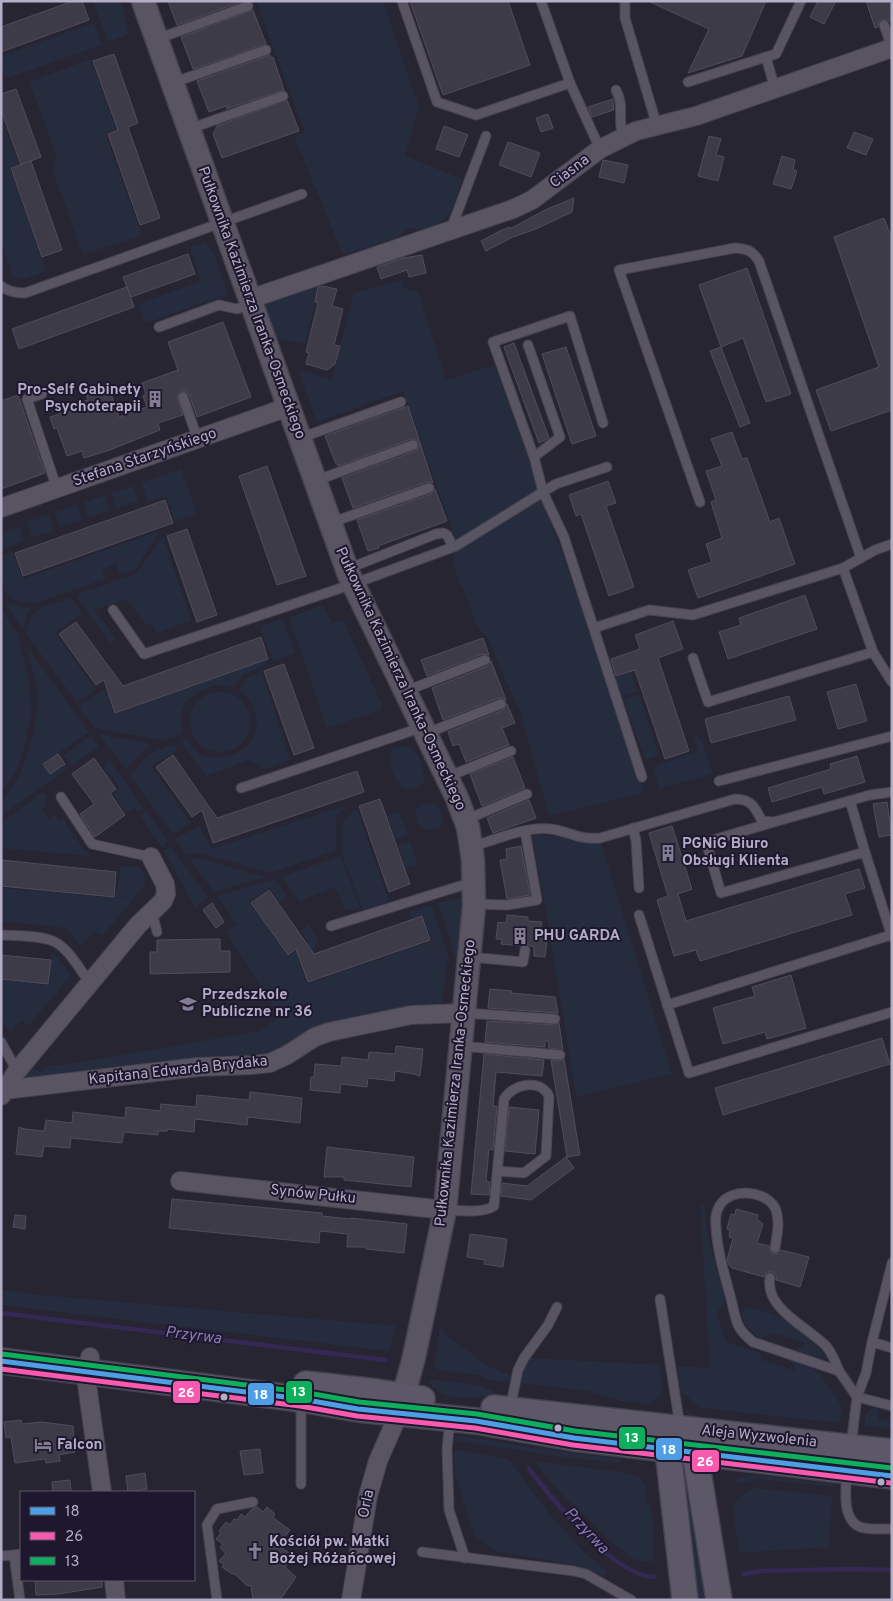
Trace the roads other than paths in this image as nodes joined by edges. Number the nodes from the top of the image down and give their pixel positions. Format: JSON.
{"nodes":[{"id":1,"x":143,"y":1,"type":"edge"},
{"id":2,"x":402,"y":1,"type":"edge"},
{"id":3,"x":541,"y":1,"type":"edge"},
{"id":4,"x":625,"y":1,"type":"edge"},
{"id":5,"x":801,"y":1,"type":"edge"},
{"id":6,"x":248,"y":6,"type":"dead end"},
{"id":7,"x":884,"y":25,"type":"dead end"},
{"id":8,"x":156,"y":39,"type":"junction"},
{"id":9,"x":892,"y":47,"type":"edge"},
{"id":10,"x":266,"y":50,"type":"dead end"},
{"id":11,"x":766,"y":57,"type":"junction"},
{"id":12,"x":688,"y":82,"type":"dead end"},
{"id":13,"x":172,"y":83,"type":"junction"},
{"id":14,"x":570,"y":83,"type":"junction"},
{"id":15,"x":616,"y":90,"type":"dead end"},
{"id":16,"x":775,"y":90,"type":"junction"},
{"id":17,"x":283,"y":96,"type":"dead end"},
{"id":18,"x":657,"y":126,"type":"junction"},
{"id":19,"x":189,"y":130,"type":"junction"},
{"id":20,"x":486,"y":136,"type":"dead end"},
{"id":21,"x":624,"y":136,"type":"junction"},
{"id":22,"x":600,"y":149,"type":"junction"},
{"id":23,"x":302,"y":194,"type":"dead end"},
{"id":24,"x":223,"y":223,"type":"junction"},
{"id":25,"x":451,"y":230,"type":"junction"},
{"id":26,"x":1,"y":286,"type":"edge"},
{"id":27,"x":251,"y":302,"type":"junction"},
{"id":28,"x":159,"y":328,"type":"dead end"},
{"id":29,"x":528,"y":345,"type":"dead end"},
{"id":30,"x":42,"y":394,"type":"dead end"},
{"id":31,"x":183,"y":397,"type":"dead end"},
{"id":32,"x":401,"y":402,"type":"dead end"},
{"id":33,"x":288,"y":407,"type":"junction"},
{"id":34,"x":604,"y":423,"type":"dead end"},
{"id":35,"x":299,"y":439,"type":"junction"},
{"id":36,"x":198,"y":440,"type":"junction"},
{"id":37,"x":413,"y":445,"type":"dead end"},
{"id":38,"x":534,"y":457,"type":"junction"},
{"id":39,"x":607,"y":467,"type":"dead end"},
{"id":40,"x":315,"y":481,"type":"junction"},
{"id":41,"x":57,"y":488,"type":"junction"},
{"id":42,"x":428,"y":488,"type":"dead end"},
{"id":43,"x":543,"y":492,"type":"junction"},
{"id":44,"x":700,"y":502,"type":"dead end"},
{"id":45,"x":1,"y":508,"type":"edge"},
{"id":46,"x":330,"y":524,"type":"junction"},
{"id":47,"x":892,"y":544,"type":"edge"},
{"id":48,"x":453,"y":547,"type":"junction"},
{"id":49,"x":861,"y":558,"type":"junction"},
{"id":50,"x":843,"y":568,"type":"junction"},
{"id":51,"x":350,"y":577,"type":"junction"},
{"id":52,"x":113,"y":610,"type":"dead end"},
{"id":53,"x":594,"y":628,"type":"junction"},
{"id":54,"x":873,"y":652,"type":"junction"},
{"id":55,"x":694,"y":658,"type":"dead end"},
{"id":56,"x":485,"y":660,"type":"dead end"},
{"id":57,"x":892,"y":682,"type":"edge"},
{"id":58,"x":405,"y":691,"type":"junction"},
{"id":59,"x":501,"y":704,"type":"dead end"},
{"id":60,"x":424,"y":731,"type":"junction"},
{"id":61,"x":892,"y":736,"type":"edge"},
{"id":62,"x":511,"y":751,"type":"dead end"},
{"id":63,"x":447,"y":777,"type":"junction"},
{"id":64,"x":642,"y":777,"type":"dead end"},
{"id":65,"x":719,"y":782,"type":"dead end"},
{"id":66,"x":241,"y":788,"type":"dead end"},
{"id":67,"x":892,"y":792,"type":"edge"},
{"id":68,"x":527,"y":794,"type":"dead end"},
{"id":69,"x":61,"y":797,"type":"dead end"},
{"id":70,"x":850,"y":801,"type":"junction"},
{"id":71,"x":465,"y":820,"type":"junction"},
{"id":72,"x":774,"y":822,"type":"junction"},
{"id":73,"x":633,"y":828,"type":"junction"},
{"id":74,"x":525,"y":831,"type":"junction"},
{"id":75,"x":471,"y":847,"type":"junction"},
{"id":76,"x":865,"y":852,"type":"junction"},
{"id":77,"x":151,"y":857,"type":"joint"},
{"id":78,"x":639,"y":888,"type":"dead end"},
{"id":79,"x":474,"y":893,"type":"junction"},
{"id":80,"x":152,"y":912,"type":"junction"},
{"id":81,"x":639,"y":915,"type":"dead end"},
{"id":82,"x":331,"y":926,"type":"dead end"},
{"id":83,"x":157,"y":932,"type":"dead end"},
{"id":84,"x":1,"y":935,"type":"edge"},
{"id":85,"x":892,"y":936,"type":"edge"},
{"id":86,"x":525,"y":950,"type":"dead end"},
{"id":87,"x":470,"y":956,"type":"junction"},
{"id":88,"x":90,"y":983,"type":"junction"},
{"id":89,"x":667,"y":1005,"type":"junction"},
{"id":90,"x":892,"y":1012,"type":"edge"},
{"id":91,"x":464,"y":1013,"type":"junction"},
{"id":92,"x":555,"y":1019,"type":"dead end"},
{"id":93,"x":1,"y":1042,"type":"edge"},
{"id":94,"x":461,"y":1046,"type":"junction"},
{"id":95,"x":560,"y":1055,"type":"dead end"},
{"id":96,"x":18,"y":1071,"type":"junction"},
{"id":97,"x":3,"y":1093,"type":"edge"},
{"id":98,"x":498,"y":1171,"type":"junction"},
{"id":99,"x":180,"y":1182,"type":"dead end"},
{"id":100,"x":445,"y":1210,"type":"junction"},
{"id":101,"x":775,"y":1248,"type":"dead end"},
{"id":102,"x":892,"y":1263,"type":"edge"},
{"id":103,"x":770,"y":1278,"type":"dead end"},
{"id":104,"x":660,"y":1299,"type":"dead end"},
{"id":105,"x":557,"y":1307,"type":"dead end"},
{"id":106,"x":872,"y":1342,"type":"junction"},
{"id":107,"x":1,"y":1346,"type":"edge"},
{"id":108,"x":892,"y":1348,"type":"edge"},
{"id":109,"x":1,"y":1361,"type":"edge"},
{"id":110,"x":89,"y":1364,"type":"junction"},
{"id":111,"x":839,"y":1372,"type":"junction"},
{"id":112,"x":857,"y":1397,"type":"junction"},
{"id":113,"x":301,"y":1399,"type":"junction"},
{"id":114,"x":401,"y":1405,"type":"junction"},
{"id":115,"x":892,"y":1406,"type":"edge"},
{"id":116,"x":510,"y":1410,"type":"junction"},
{"id":117,"x":450,"y":1418,"type":"junction"},
{"id":118,"x":680,"y":1429,"type":"junction"},
{"id":119,"x":851,"y":1447,"type":"junction"},
{"id":120,"x":668,"y":1450,"type":"junction"},
{"id":121,"x":892,"y":1452,"type":"edge"},
{"id":122,"x":695,"y":1453,"type":"junction"},
{"id":123,"x":847,"y":1471,"type":"junction"},
{"id":124,"x":892,"y":1476,"type":"edge"},
{"id":125,"x":301,"y":1484,"type":"dead end"},
{"id":126,"x":102,"y":1491,"type":"edge"},
{"id":127,"x":253,"y":1502,"type":"dead end"},
{"id":128,"x":892,"y":1530,"type":"edge"},
{"id":129,"x":422,"y":1552,"type":"dead end"},
{"id":130,"x":18,"y":1554,"type":"edge"},
{"id":131,"x":1,"y":1556,"type":"edge"},
{"id":132,"x":465,"y":1558,"type":"junction"},
{"id":133,"x":114,"y":1581,"type":"edge"},
{"id":134,"x":20,"y":1600,"type":"edge"},
{"id":135,"x":116,"y":1600,"type":"edge"},
{"id":136,"x":217,"y":1600,"type":"edge"},
{"id":137,"x":351,"y":1600,"type":"edge"},
{"id":138,"x":631,"y":1600,"type":"edge"},
{"id":139,"x":685,"y":1600,"type":"edge"},
{"id":140,"x":719,"y":1600,"type":"edge"}],
"edges":[{"from":1,"to":8,"type":"street","name":"Pułkownika Kazimierza Iranka-Osmeckiego"},
{"from":2,"to":14,"type":"lane"},
{"from":3,"to":14,"type":"lane"},
{"from":4,"to":18,"type":"lane"},
{"from":5,"to":11,"type":"lane"},
{"from":6,"to":8,"type":"lane"},
{"from":7,"to":9,"type":"lane"},
{"from":8,"to":13,"type":"street","name":"Pułkownika Kazimierza Iranka-Osmeckiego"},
{"from":9,"to":16,"type":"street","name":"Ciasna"},
{"from":10,"to":13,"type":"lane"},
{"from":11,"to":12,"type":"lane"},
{"from":11,"to":16,"type":"lane"},
{"from":13,"to":19,"type":"street","name":"Pułkownika Kazimierza Iranka-Osmeckiego"},
{"from":14,"to":22,"type":"lane"},
{"from":15,"to":21,"type":"lane"},
{"from":16,"to":18,"type":"street","name":"Ciasna"},
{"from":17,"to":19,"type":"lane"},
{"from":18,"to":21,"type":"street","name":"Ciasna"},
{"from":19,"to":24,"type":"street","name":"Pułkownika Kazimierza Iranka-Osmeckiego"},
{"from":20,"to":25,"type":"lane"},
{"from":21,"to":22,"type":"street","name":"Ciasna"},
{"from":22,"to":25,"type":"street","name":"Ciasna"},
{"from":23,"to":24,"type":"lane"},
{"from":24,"to":26,"type":"lane"},
{"from":24,"to":27,"type":"street","name":"Pułkownika Kazimierza Iranka-Osmeckiego"},
{"from":25,"to":27,"type":"street","name":"Ciasna"},
{"from":27,"to":28,"type":"lane"},
{"from":27,"to":33,"type":"street","name":"Pułkownika Kazimierza Iranka-Osmeckiego"},
{"from":29,"to":38,"type":"lane"},
{"from":30,"to":41,"type":"lane"},
{"from":31,"to":36,"type":"lane"},
{"from":32,"to":35,"type":"lane"},
{"from":33,"to":35,"type":"street","name":"Pułkownika Kazimierza Iranka-Osmeckiego"},
{"from":33,"to":36,"type":"street","name":"Stefana Starzyńskiego"},
{"from":34,"to":38,"type":"lane"},
{"from":35,"to":40,"type":"street","name":"Pułkownika Kazimierza Iranka-Osmeckiego"},
{"from":36,"to":41,"type":"street","name":"Stefana Starzyńskiego"},
{"from":37,"to":40,"type":"lane"},
{"from":38,"to":43,"type":"lane"},
{"from":39,"to":43,"type":"lane"},
{"from":40,"to":46,"type":"street","name":"Pułkownika Kazimierza Iranka-Osmeckiego"},
{"from":41,"to":45,"type":"street","name":"Stefana Starzyńskiego"},
{"from":42,"to":46,"type":"lane"},
{"from":43,"to":48,"type":"lane"},
{"from":43,"to":53,"type":"lane"},
{"from":44,"to":49,"type":"lane"},
{"from":46,"to":51,"type":"street","name":"Pułkownika Kazimierza Iranka-Osmeckiego"},
{"from":47,"to":49,"type":"lane"},
{"from":48,"to":51,"type":"lane"},
{"from":48,"to":51,"type":"lane"},
{"from":49,"to":50,"type":"lane"},
{"from":50,"to":53,"type":"lane"},
{"from":50,"to":54,"type":"lane"},
{"from":51,"to":52,"type":"lane"},
{"from":51,"to":58,"type":"street","name":"Pułkownika Kazimierza Iranka-Osmeckiego"},
{"from":53,"to":64,"type":"lane"},
{"from":54,"to":55,"type":"lane"},
{"from":54,"to":57,"type":"lane"},
{"from":56,"to":58,"type":"lane"},
{"from":58,"to":60,"type":"street","name":"Pułkownika Kazimierza Iranka-Osmeckiego"},
{"from":59,"to":60,"type":"lane"},
{"from":60,"to":63,"type":"street","name":"Pułkownika Kazimierza Iranka-Osmeckiego"},
{"from":60,"to":66,"type":"lane"},
{"from":61,"to":65,"type":"lane"},
{"from":62,"to":63,"type":"lane"},
{"from":63,"to":71,"type":"street","name":"Pułkownika Kazimierza Iranka-Osmeckiego"},
{"from":67,"to":70,"type":"lane"},
{"from":68,"to":71,"type":"lane"},
{"from":69,"to":77,"type":"lane"},
{"from":70,"to":72,"type":"lane"},
{"from":70,"to":76,"type":"lane"},
{"from":71,"to":75,"type":"street","name":"Pułkownika Kazimierza Iranka-Osmeckiego"},
{"from":72,"to":73,"type":"lane"},
{"from":72,"to":76,"type":"lane"},
{"from":73,"to":74,"type":"lane"},
{"from":73,"to":78,"type":"lane"},
{"from":74,"to":75,"type":"lane"},
{"from":74,"to":79,"type":"lane"},
{"from":75,"to":79,"type":"street","name":"Pułkownika Kazimierza Iranka-Osmeckiego"},
{"from":76,"to":85,"type":"lane"},
{"from":77,"to":80,"type":"street","name":"Kapitana Edwarda Brydaka"},
{"from":79,"to":82,"type":"lane"},
{"from":79,"to":87,"type":"street","name":"Pułkownika Kazimierza Iranka-Osmeckiego"},
{"from":80,"to":83,"type":"lane"},
{"from":80,"to":88,"type":"street","name":"Kapitana Edwarda Brydaka"},
{"from":81,"to":89,"type":"lane"},
{"from":84,"to":88,"type":"lane"},
{"from":85,"to":89,"type":"lane"},
{"from":86,"to":87,"type":"lane"},
{"from":87,"to":91,"type":"street","name":"Pułkownika Kazimierza Iranka-Osmeckiego"},
{"from":88,"to":96,"type":"street","name":"Kapitana Edwarda Brydaka"},
{"from":89,"to":90,"type":"lane"},
{"from":91,"to":92,"type":"lane"},
{"from":91,"to":94,"type":"street","name":"Pułkownika Kazimierza Iranka-Osmeckiego"},
{"from":91,"to":97,"type":"street","name":"Kapitana Edwarda Brydaka"},
{"from":93,"to":96,"type":"lane"},
{"from":94,"to":95,"type":"lane"},
{"from":94,"to":100,"type":"street","name":"Pułkownika Kazimierza Iranka-Osmeckiego"},
{"from":96,"to":97,"type":"street","name":"Kapitana Edwarda Brydaka"},
{"from":98,"to":98,"type":"lane"},
{"from":98,"to":100,"type":"lane"},
{"from":99,"to":100,"type":"street","name":"Synów Pułku"},
{"from":100,"to":114,"type":"street","name":"Pułkownika Kazimierza Iranka-Osmeckiego"},
{"from":101,"to":111,"type":"lane"},
{"from":102,"to":106,"type":"lane"},
{"from":103,"to":111,"type":"lane"},
{"from":104,"to":118,"type":"lane"},
{"from":105,"to":116,"type":"lane"},
{"from":106,"to":108,"type":"lane"},
{"from":106,"to":112,"type":"lane"},
{"from":107,"to":110,"type":"main road","name":"Aleja Wyzwolenia"},
{"from":109,"to":110,"type":"main road","name":"Aleja Wyzwolenia"},
{"from":110,"to":113,"type":"main road","name":"Aleja Wyzwolenia"},
{"from":110,"to":114,"type":"main road","name":"Aleja Wyzwolenia"},
{"from":110,"to":126,"type":"street"},
{"from":111,"to":112,"type":"lane"},
{"from":112,"to":115,"type":"lane"},
{"from":112,"to":119,"type":"lane"},
{"from":113,"to":114,"type":"main road","name":"Aleja Wyzwolenia"},
{"from":113,"to":125,"type":"lane"},
{"from":114,"to":116,"type":"main road","name":"Aleja Wyzwolenia"},
{"from":114,"to":117,"type":"main road","name":"Aleja Wyzwolenia"},
{"from":114,"to":137,"type":"street","name":"Orla"},
{"from":116,"to":118,"type":"main road","name":"Aleja Wyzwolenia"},
{"from":117,"to":120,"type":"main road","name":"Aleja Wyzwolenia"},
{"from":117,"to":132,"type":"lane"},
{"from":118,"to":119,"type":"main road","name":"Aleja Wyzwolenia"},
{"from":118,"to":120,"type":"main road"},
{"from":118,"to":122,"type":"main road"},
{"from":119,"to":121,"type":"main road","name":"Aleja Wyzwolenia"},
{"from":120,"to":122,"type":"main road","name":"Aleja Wyzwolenia"},
{"from":120,"to":139,"type":"main road"},
{"from":122,"to":123,"type":"main road","name":"Aleja Wyzwolenia"},
{"from":122,"to":140,"type":"main road"},
{"from":123,"to":124,"type":"main road","name":"Aleja Wyzwolenia"},
{"from":123,"to":128,"type":"lane"},
{"from":127,"to":136,"type":"lane"},
{"from":129,"to":132,"type":"lane"},
{"from":130,"to":131,"type":"lane"},
{"from":130,"to":134,"type":"lane"},
{"from":132,"to":138,"type":"lane"},
{"from":133,"to":135,"type":"street"}]}
